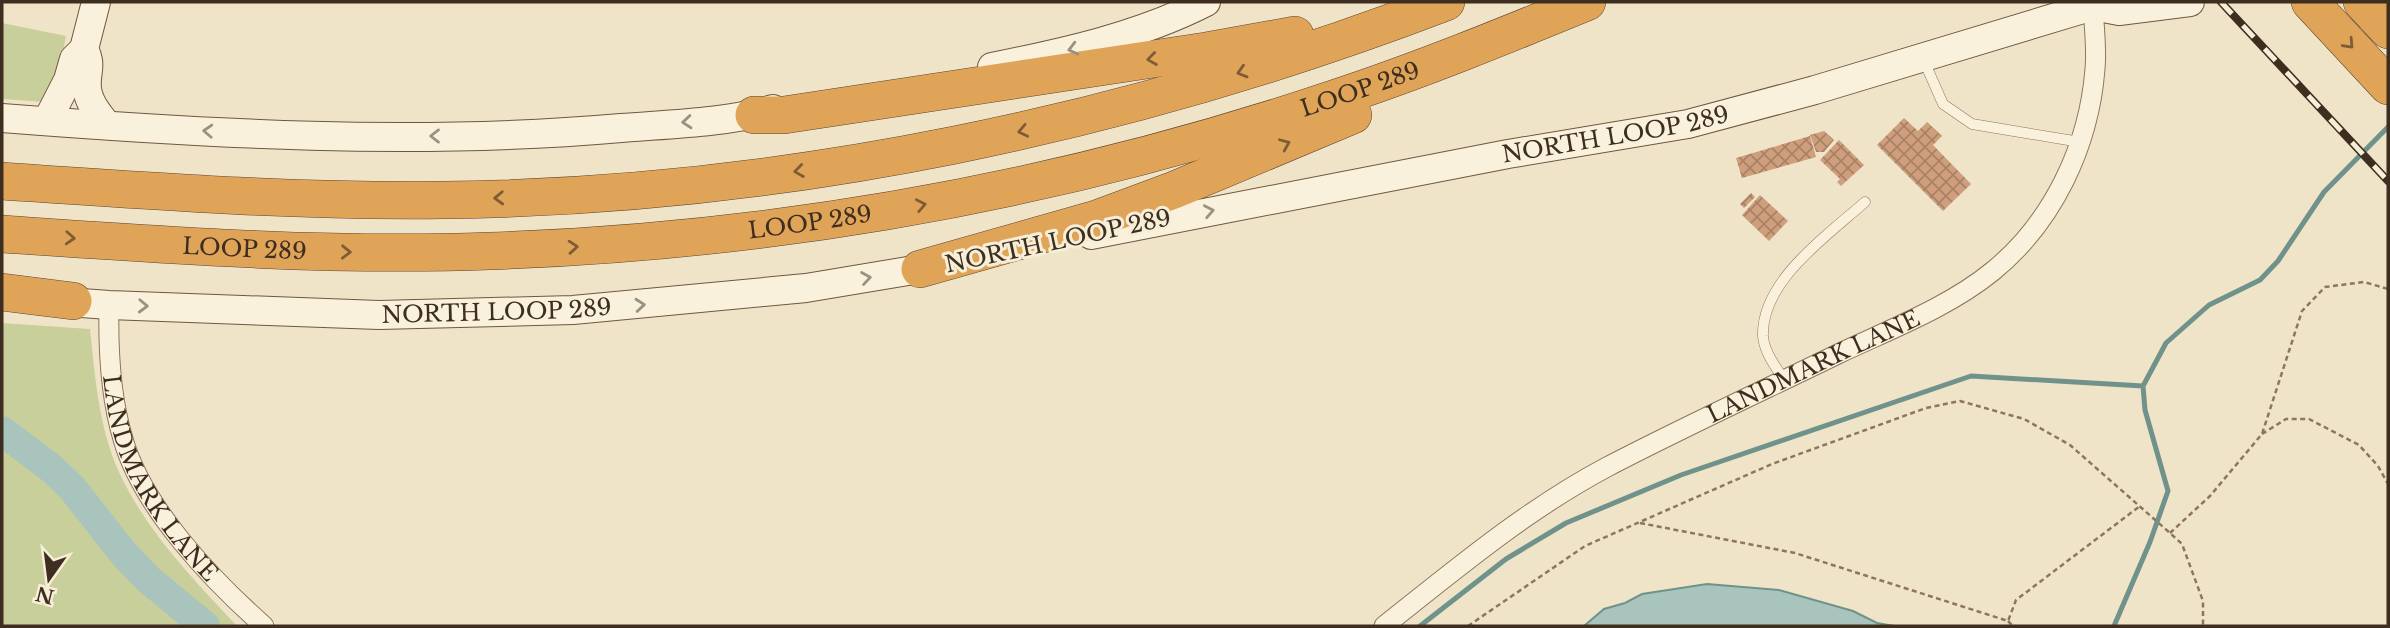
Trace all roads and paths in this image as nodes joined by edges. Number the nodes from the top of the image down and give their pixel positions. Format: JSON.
{"nodes":[{"id":1,"x":96,"y":2,"type":"edge"},
{"id":2,"x":1206,"y":2,"type":"edge"},
{"id":3,"x":1435,"y":2,"type":"edge"},
{"id":4,"x":1446,"y":2,"type":"edge"},
{"id":5,"x":1589,"y":2,"type":"edge"},
{"id":6,"x":2190,"y":2,"type":"edge"},
{"id":7,"x":2310,"y":2,"type":"edge"},
{"id":8,"x":2362,"y":2,"type":"edge"},
{"id":9,"x":2094,"y":3,"type":"edge"},
{"id":10,"x":2388,"y":30,"type":"edge"},
{"id":11,"x":84,"y":49,"type":"junction"},
{"id":12,"x":1922,"y":58,"type":"junction"},
{"id":13,"x":2388,"y":86,"type":"edge"},
{"id":14,"x":754,"y":115,"type":"junction"},
{"id":15,"x":2,"y":118,"type":"edge"},
{"id":16,"x":47,"y":121,"type":"junction"},
{"id":17,"x":107,"y":125,"type":"junction"},
{"id":18,"x":2080,"y":142,"type":"junction"},
{"id":19,"x":2,"y":181,"type":"edge"},
{"id":20,"x":1865,"y":202,"type":"dead end"},
{"id":21,"x":2,"y":234,"type":"edge"},
{"id":22,"x":920,"y":269,"type":"junction"},
{"id":23,"x":2388,"y":289,"type":"edge"},
{"id":24,"x":2,"y":292,"type":"edge"},
{"id":25,"x":2,"y":298,"type":"edge"},
{"id":26,"x":73,"y":302,"type":"junction"},
{"id":27,"x":109,"y":305,"type":"junction"},
{"id":28,"x":1784,"y":380,"type":"junction"},
{"id":29,"x":2262,"y":434,"type":"junction"},
{"id":30,"x":2388,"y":484,"type":"edge"},
{"id":31,"x":2140,"y":506,"type":"junction"},
{"id":32,"x":1637,"y":523,"type":"junction"},
{"id":33,"x":2170,"y":533,"type":"junction"},
{"id":34,"x":2008,"y":621,"type":"junction"},
{"id":35,"x":264,"y":626,"type":"edge"},
{"id":36,"x":1384,"y":626,"type":"edge"},
{"id":37,"x":1468,"y":626,"type":"edge"},
{"id":38,"x":2014,"y":626,"type":"edge"},
{"id":39,"x":2203,"y":626,"type":"edge"}],
"edges":[{"from":1,"to":11,"type":"main road"},
{"from":2,"to":14,"type":"main road","one_way":true},
{"from":3,"to":14,"type":"highway","one_way":true},
{"from":4,"to":19,"type":"highway","one_way":true},
{"from":21,"to":5,"type":"highway","name":"LOOP 289","one_way":true},
{"from":22,"to":5,"type":"highway","one_way":true},
{"from":6,"to":9,"type":"main road","name":"NORTH LOOP 289"},
{"from":7,"to":13,"type":"highway","one_way":true},
{"from":8,"to":10,"type":"highway"},
{"from":9,"to":12,"type":"main road","name":"NORTH LOOP 289"},
{"from":9,"to":18,"type":"street","name":"LANDMARK LANE"},
{"from":11,"to":16,"type":"main road"},
{"from":11,"to":17,"type":"main road"},
{"from":12,"to":18,"type":"lane"},
{"from":22,"to":12,"type":"main road","name":"NORTH LOOP 289","one_way":true},
{"from":14,"to":17,"type":"main road","one_way":true},
{"from":15,"to":16,"type":"main road"},
{"from":16,"to":17,"type":"main road"},
{"from":18,"to":28,"type":"street","name":"LANDMARK LANE"},
{"from":20,"to":28,"type":"lane"},
{"from":27,"to":22,"type":"main road","name":"NORTH LOOP 289","one_way":true},
{"from":23,"to":29,"type":"path"},
{"from":24,"to":26,"type":"highway"},
{"from":25,"to":26,"type":"main road","name":"NORTH LOOP 289"},
{"from":26,"to":27,"type":"main road","name":"NORTH LOOP 289"},
{"from":27,"to":35,"type":"street","name":"LANDMARK LANE"},
{"from":28,"to":36,"type":"street","name":"LANDMARK LANE"},
{"from":29,"to":30,"type":"path"},
{"from":29,"to":33,"type":"path"},
{"from":31,"to":32,"type":"path"},
{"from":31,"to":33,"type":"path"},
{"from":31,"to":34,"type":"path"},
{"from":32,"to":34,"type":"path"},
{"from":32,"to":37,"type":"path"},
{"from":33,"to":39,"type":"path"},
{"from":34,"to":38,"type":"path"}]}
